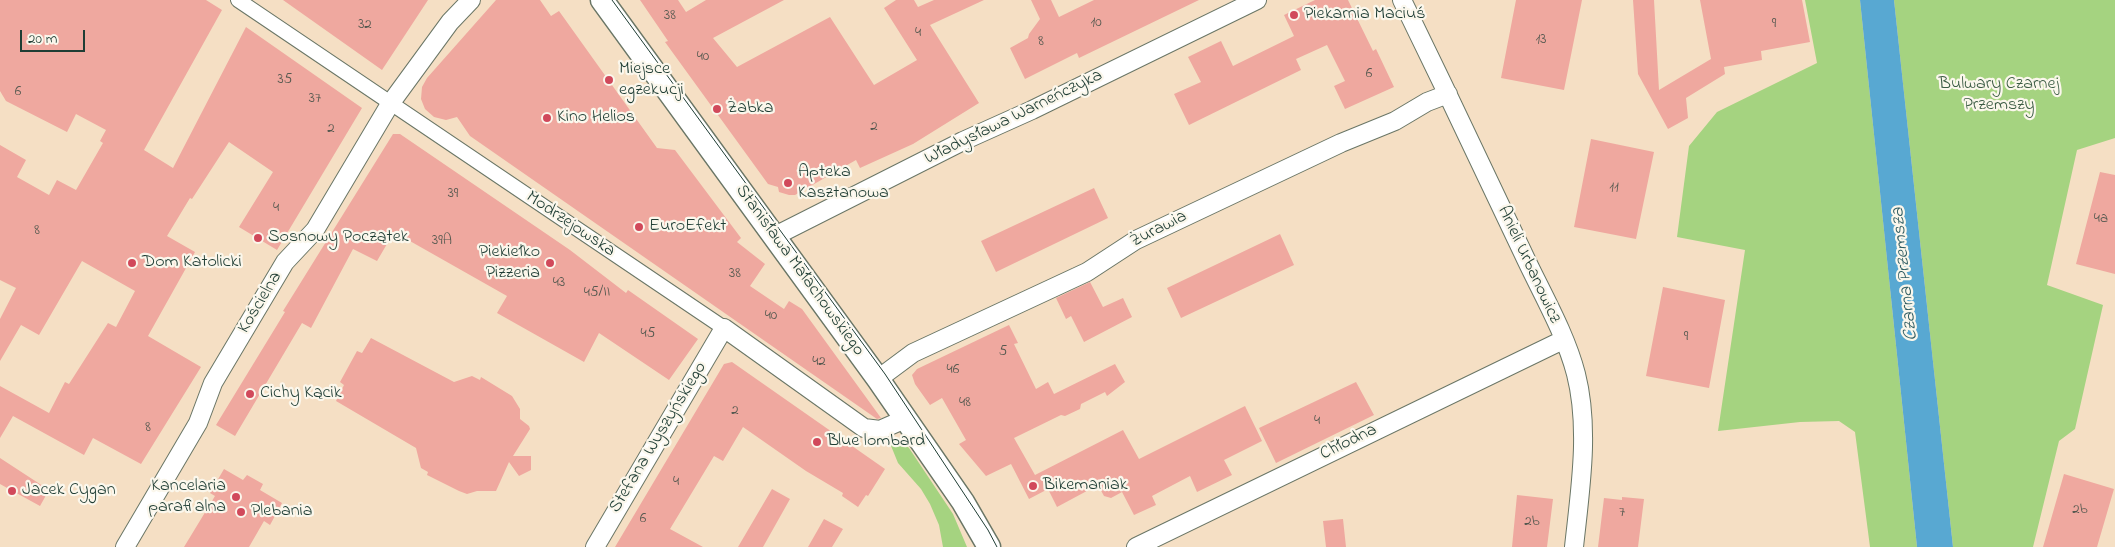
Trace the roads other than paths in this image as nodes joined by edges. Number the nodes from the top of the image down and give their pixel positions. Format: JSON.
{"nodes":[{"id":1,"x":238,"y":0,"type":"edge"},
{"id":2,"x":471,"y":0,"type":"edge"},
{"id":3,"x":602,"y":0,"type":"edge"},
{"id":4,"x":1257,"y":0,"type":"edge"},
{"id":5,"x":1402,"y":0,"type":"edge"},
{"id":6,"x":1448,"y":94,"type":"junction"},
{"id":7,"x":390,"y":104,"type":"junction"},
{"id":8,"x":773,"y":236,"type":"junction"},
{"id":9,"x":724,"y":328,"type":"junction"},
{"id":10,"x":1563,"y":340,"type":"junction"},
{"id":11,"x":878,"y":379,"type":"junction"},
{"id":12,"x":905,"y":419,"type":"junction"},
{"id":13,"x":126,"y":547,"type":"edge"},
{"id":14,"x":595,"y":547,"type":"edge"},
{"id":15,"x":990,"y":547,"type":"edge"},
{"id":16,"x":1136,"y":547,"type":"edge"},
{"id":17,"x":1574,"y":547,"type":"edge"}],
"edges":[{"from":1,"to":7,"type":"street","name":"Modrzejowska"},
{"from":2,"to":7,"type":"street","name":"Kościelna"},
{"from":3,"to":8,"type":"street","name":"Stanisława Małachowskiego"},
{"from":4,"to":8,"type":"street","name":"Władysława Warneńczyka"},
{"from":5,"to":6,"type":"street","name":"Anieli Urbanowicz"},
{"from":6,"to":10,"type":"street","name":"Anieli Urbanowicz"},
{"from":6,"to":11,"type":"street","name":"Żurawia"},
{"from":7,"to":9,"type":"street","name":"Modrzejowska"},
{"from":7,"to":13,"type":"street","name":"Kościelna"},
{"from":8,"to":11,"type":"street","name":"Stanisława Małachowskiego"},
{"from":9,"to":12,"type":"street","name":"Modrzejowska"},
{"from":9,"to":14,"type":"street","name":"Stefana Wyszyńskiego"},
{"from":10,"to":16,"type":"street","name":"Chłodna"},
{"from":10,"to":17,"type":"street","name":"Anieli Urbanowicz"},
{"from":11,"to":12,"type":"street","name":"Stanisława Małachowskiego"},
{"from":12,"to":15,"type":"street","name":"Stanisława Małachowskiego"}]}
